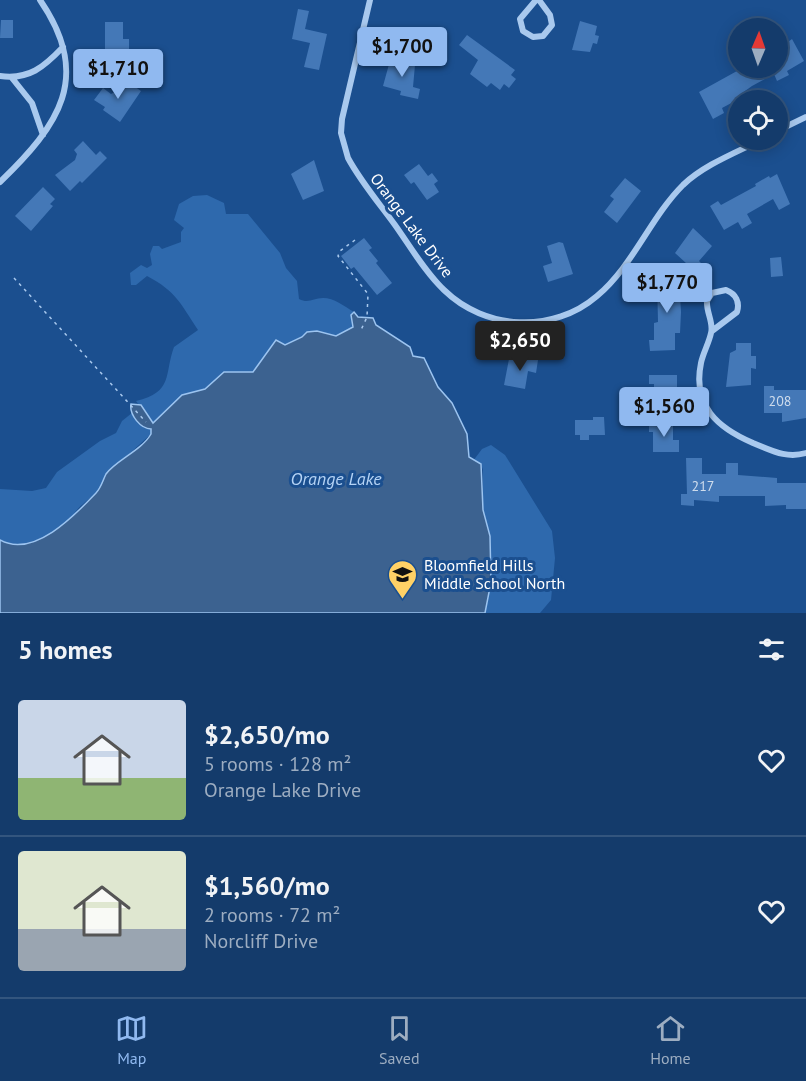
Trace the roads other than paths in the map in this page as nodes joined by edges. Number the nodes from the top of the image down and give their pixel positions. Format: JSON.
{"nodes":[{"id":1,"x":40,"y":0,"type":"edge"},
{"id":2,"x":370,"y":0,"type":"edge"},
{"id":3,"x":537,"y":0,"type":"edge"},
{"id":4,"x":63,"y":47,"type":"junction"},
{"id":5,"x":0,"y":76,"type":"edge"},
{"id":6,"x":12,"y":78,"type":"junction"},
{"id":7,"x":806,"y":117,"type":"edge"},
{"id":8,"x":788,"y":126,"type":"edge"},
{"id":9,"x":43,"y":135,"type":"junction"},
{"id":10,"x":742,"y":150,"type":"edge"},
{"id":11,"x":0,"y":182,"type":"edge"},
{"id":12,"x":712,"y":331,"type":"junction"},
{"id":13,"x":806,"y":453,"type":"edge"}],
"edges":[{"from":1,"to":4,"type":"street"},
{"from":2,"to":10,"type":"street","name":"Orange Lake Drive"},
{"from":3,"to":3,"type":"street"},
{"from":4,"to":6,"type":"street"},
{"from":4,"to":9,"type":"street"},
{"from":5,"to":6,"type":"street"},
{"from":6,"to":9,"type":"street"},
{"from":7,"to":8,"type":"street"},
{"from":9,"to":11,"type":"street"},
{"from":12,"to":12,"type":"street"},
{"from":12,"to":13,"type":"street"}]}
